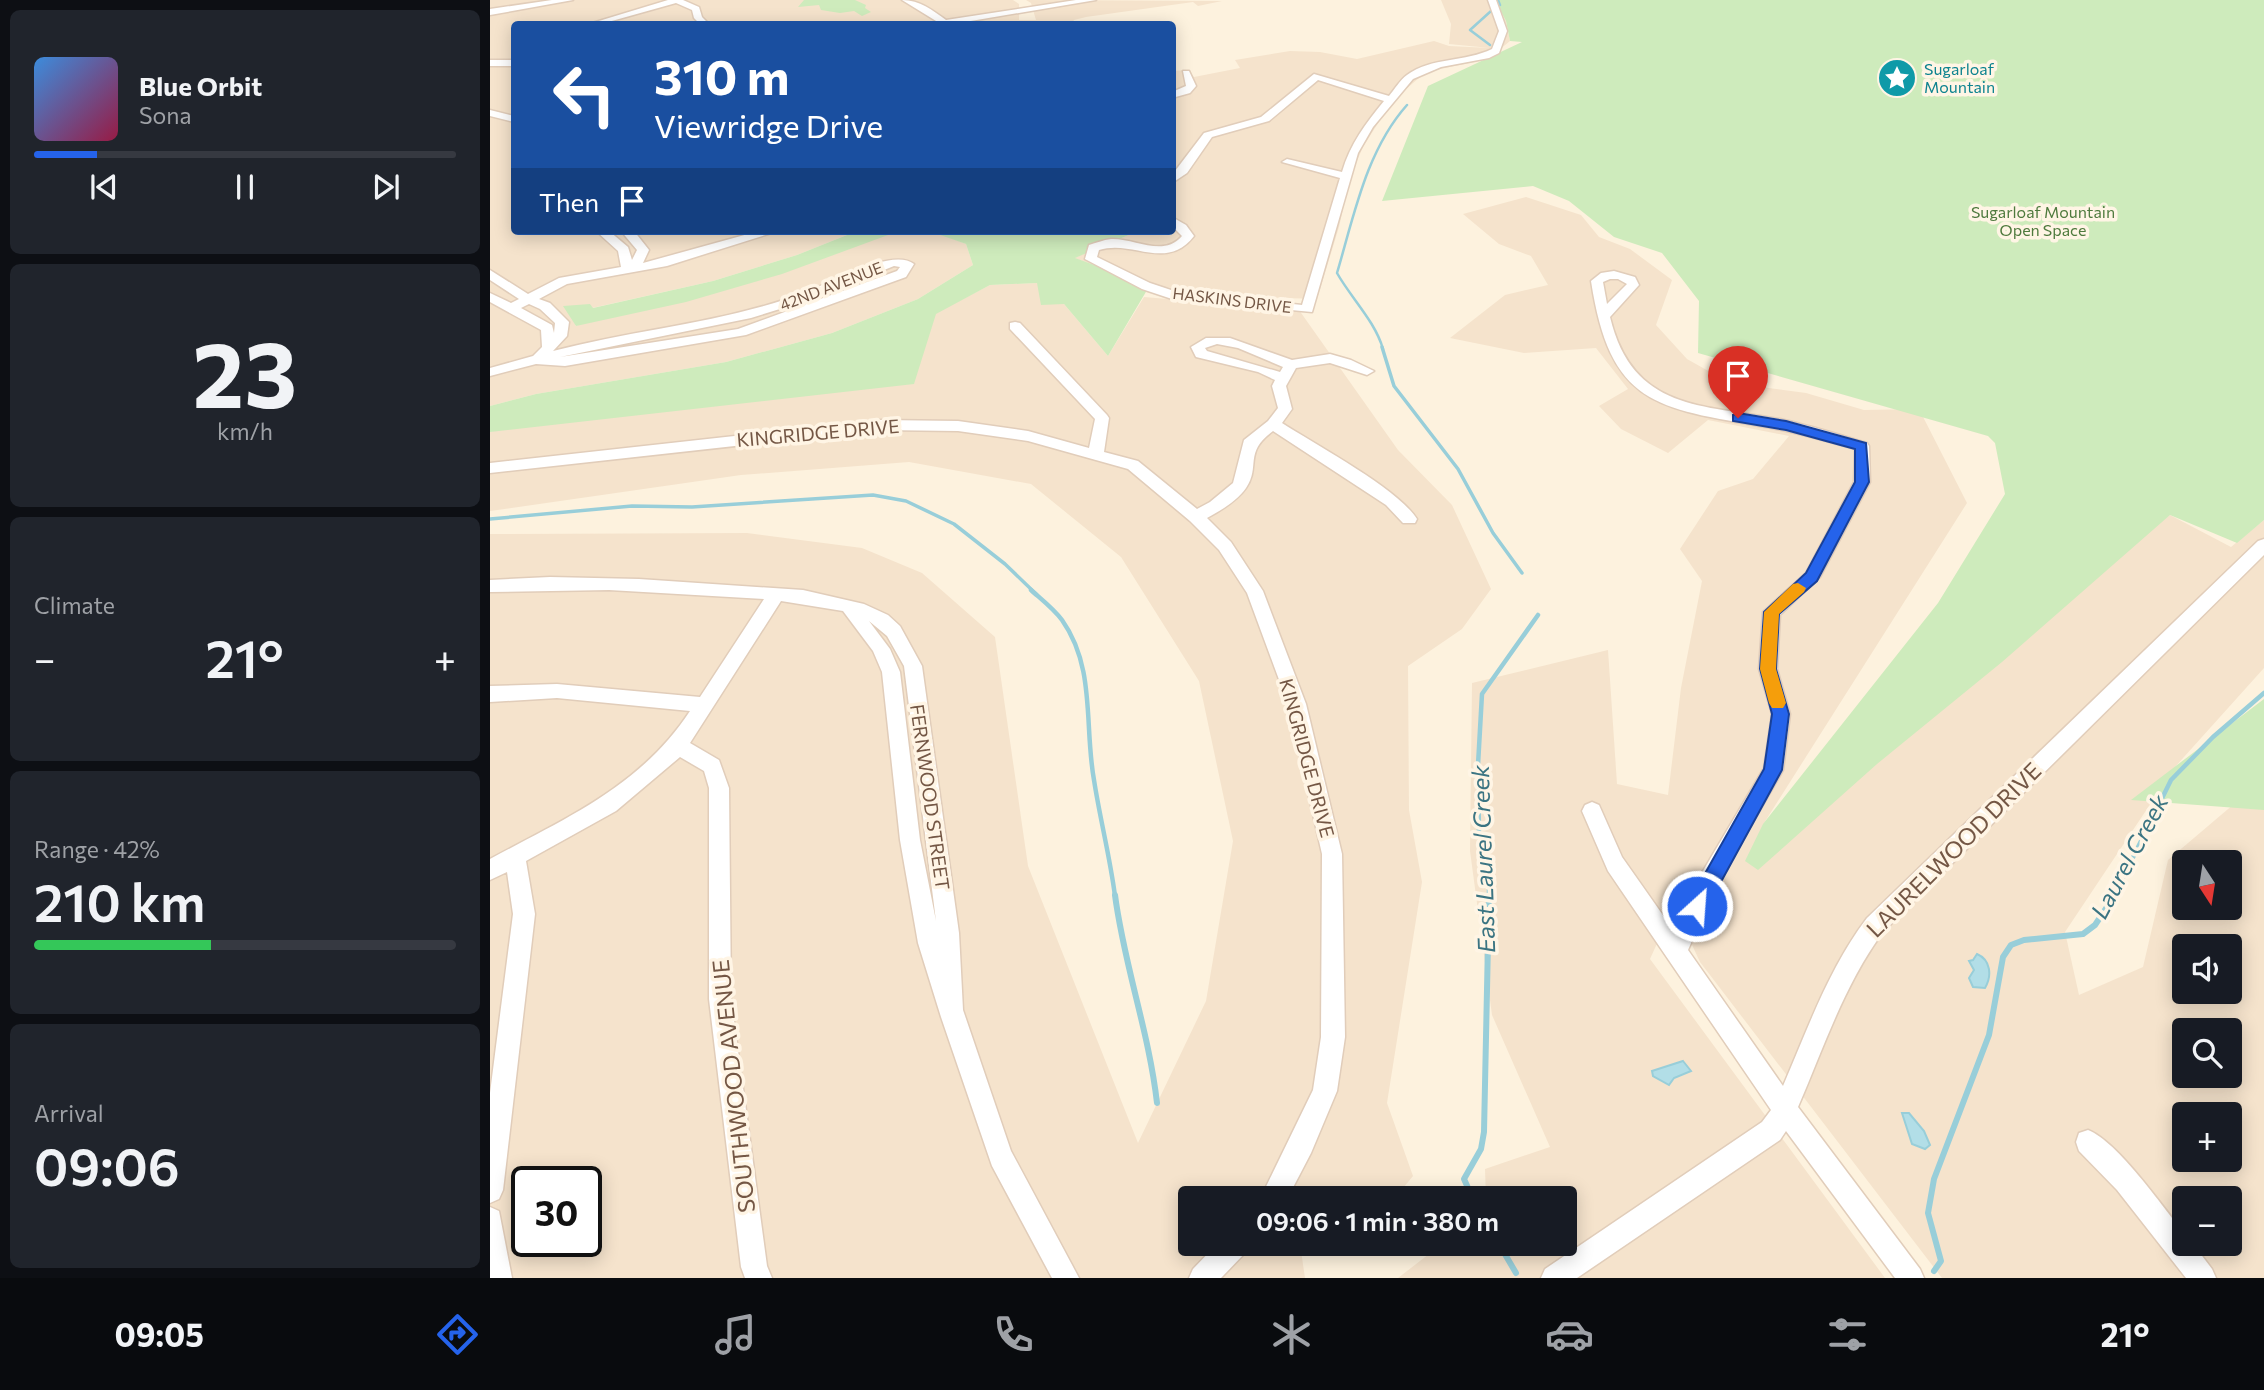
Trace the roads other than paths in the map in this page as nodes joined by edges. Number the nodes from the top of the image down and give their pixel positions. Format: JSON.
{"nodes":[{"id":1,"x":569,"y":0,"type":"edge"},
{"id":2,"x":676,"y":0,"type":"edge"},
{"id":3,"x":906,"y":0,"type":"edge"},
{"id":4,"x":1022,"y":0,"type":"edge"},
{"id":5,"x":1091,"y":0,"type":"edge"},
{"id":6,"x":1492,"y":0,"type":"edge"},
{"id":7,"x":490,"y":12,"type":"edge"},
{"id":8,"x":1031,"y":14,"type":"junction"},
{"id":9,"x":603,"y":21,"type":"edge"},
{"id":10,"x":702,"y":21,"type":"edge"},
{"id":11,"x":941,"y":21,"type":"edge"},
{"id":12,"x":972,"y":21,"type":"edge"},
{"id":13,"x":490,"y":63,"type":"edge"},
{"id":14,"x":511,"y":63,"type":"edge"},
{"id":15,"x":1186,"y":73,"type":"dead end"},
{"id":16,"x":1176,"y":94,"type":"edge"},
{"id":17,"x":1390,"y":100,"type":"junction"},
{"id":18,"x":490,"y":113,"type":"edge"},
{"id":19,"x":511,"y":118,"type":"edge"},
{"id":20,"x":1287,"y":162,"type":"dead end"},
{"id":21,"x":1347,"y":176,"type":"junction"},
{"id":22,"x":1176,"y":178,"type":"edge"},
{"id":23,"x":1176,"y":223,"type":"edge"},
{"id":24,"x":606,"y":235,"type":"edge"},
{"id":25,"x":631,"y":235,"type":"edge"},
{"id":26,"x":758,"y":235,"type":"edge"},
{"id":27,"x":628,"y":269,"type":"junction"},
{"id":28,"x":490,"y":274,"type":"edge"},
{"id":29,"x":490,"y":297,"type":"edge"},
{"id":30,"x":527,"y":298,"type":"junction"},
{"id":31,"x":512,"y":308,"type":"junction"},
{"id":32,"x":1603,"y":316,"type":"dead end"},
{"id":33,"x":1015,"y":326,"type":"dead end"},
{"id":34,"x":548,"y":346,"type":"junction"},
{"id":35,"x":537,"y":360,"type":"junction"},
{"id":36,"x":1291,"y":365,"type":"junction"},
{"id":37,"x":1367,"y":371,"type":"dead end"},
{"id":38,"x":490,"y":372,"type":"edge"},
{"id":39,"x":1283,"y":379,"type":"junction"},
{"id":40,"x":1273,"y":424,"type":"junction"},
{"id":41,"x":1096,"y":453,"type":"junction"},
{"id":42,"x":490,"y":468,"type":"edge"},
{"id":43,"x":1196,"y":517,"type":"junction"},
{"id":44,"x":1409,"y":519,"type":"dead end"},
{"id":45,"x":2264,"y":544,"type":"edge"},
{"id":46,"x":490,"y":586,"type":"edge"},
{"id":47,"x":776,"y":594,"type":"junction"},
{"id":48,"x":490,"y":694,"type":"edge"},
{"id":49,"x":705,"y":705,"type":"junction"},
{"id":50,"x":678,"y":746,"type":"junction"},
{"id":51,"x":1592,"y":811,"type":"dead end"},
{"id":52,"x":515,"y":857,"type":"junction"},
{"id":53,"x":490,"y":870,"type":"edge"},
{"id":54,"x":1676,"y":952,"type":"junction"},
{"id":55,"x":1786,"y":1111,"type":"junction"},
{"id":56,"x":2088,"y":1142,"type":"dead end"},
{"id":57,"x":1280,"y":1186,"type":"edge"},
{"id":58,"x":490,"y":1190,"type":"edge"},
{"id":59,"x":490,"y":1220,"type":"edge"},
{"id":60,"x":1224,"y":1256,"type":"edge"},
{"id":61,"x":499,"y":1278,"type":"edge"},
{"id":62,"x":759,"y":1278,"type":"edge"},
{"id":63,"x":1066,"y":1278,"type":"edge"},
{"id":64,"x":1202,"y":1278,"type":"edge"},
{"id":65,"x":1554,"y":1278,"type":"edge"},
{"id":66,"x":1912,"y":1278,"type":"edge"},
{"id":67,"x":2203,"y":1278,"type":"edge"}],
"edges":[{"from":1,"to":7,"type":"street"},
{"from":2,"to":9,"type":"street"},
{"from":2,"to":10,"type":"street"},
{"from":3,"to":11,"type":"street"},
{"from":4,"to":8,"type":"street"},
{"from":5,"to":8,"type":"street"},
{"from":6,"to":17,"type":"street"},
{"from":8,"to":12,"type":"street"},
{"from":13,"to":14,"type":"street"},
{"from":15,"to":16,"type":"street"},
{"from":17,"to":21,"type":"street"},
{"from":17,"to":22,"type":"street"},
{"from":18,"to":19,"type":"street"},
{"from":20,"to":21,"type":"street"},
{"from":21,"to":23,"type":"street","name":"HASKINS DRIVE"},
{"from":24,"to":27,"type":"street"},
{"from":25,"to":27,"type":"street"},
{"from":26,"to":27,"type":"street"},
{"from":27,"to":30,"type":"street"},
{"from":28,"to":30,"type":"street"},
{"from":29,"to":31,"type":"street"},
{"from":30,"to":31,"type":"street"},
{"from":30,"to":34,"type":"street"},
{"from":31,"to":34,"type":"street"},
{"from":32,"to":54,"type":"street"},
{"from":33,"to":41,"type":"street"},
{"from":34,"to":35,"type":"street"},
{"from":35,"to":35,"type":"street","name":"42ND AVENUE"},
{"from":35,"to":38,"type":"street","name":"42ND AVENUE"},
{"from":36,"to":37,"type":"street"},
{"from":36,"to":39,"type":"street"},
{"from":36,"to":39,"type":"street"},
{"from":39,"to":40,"type":"street"},
{"from":40,"to":43,"type":"street"},
{"from":40,"to":44,"type":"street"},
{"from":41,"to":42,"type":"street","name":"KINGRIDGE DRIVE"},
{"from":41,"to":43,"type":"street","name":"KINGRIDGE DRIVE"},
{"from":43,"to":57,"type":"street","name":"KINGRIDGE DRIVE"},
{"from":45,"to":55,"type":"street","name":"LAURELWOOD DRIVE"},
{"from":46,"to":47,"type":"street","name":"FERNWOOD STREET"},
{"from":47,"to":49,"type":"street"},
{"from":47,"to":63,"type":"street","name":"FERNWOOD STREET"},
{"from":48,"to":49,"type":"street"},
{"from":49,"to":50,"type":"street"},
{"from":50,"to":52,"type":"street"},
{"from":50,"to":62,"type":"street","name":"SOUTHWOOD AVENUE"},
{"from":51,"to":54,"type":"street"},
{"from":52,"to":53,"type":"street"},
{"from":52,"to":58,"type":"street"},
{"from":54,"to":55,"type":"street"},
{"from":55,"to":65,"type":"street","name":"LAURELWOOD DRIVE"},
{"from":55,"to":66,"type":"street"},
{"from":56,"to":67,"type":"street"},
{"from":59,"to":61,"type":"street"},
{"from":60,"to":64,"type":"street"}]}
